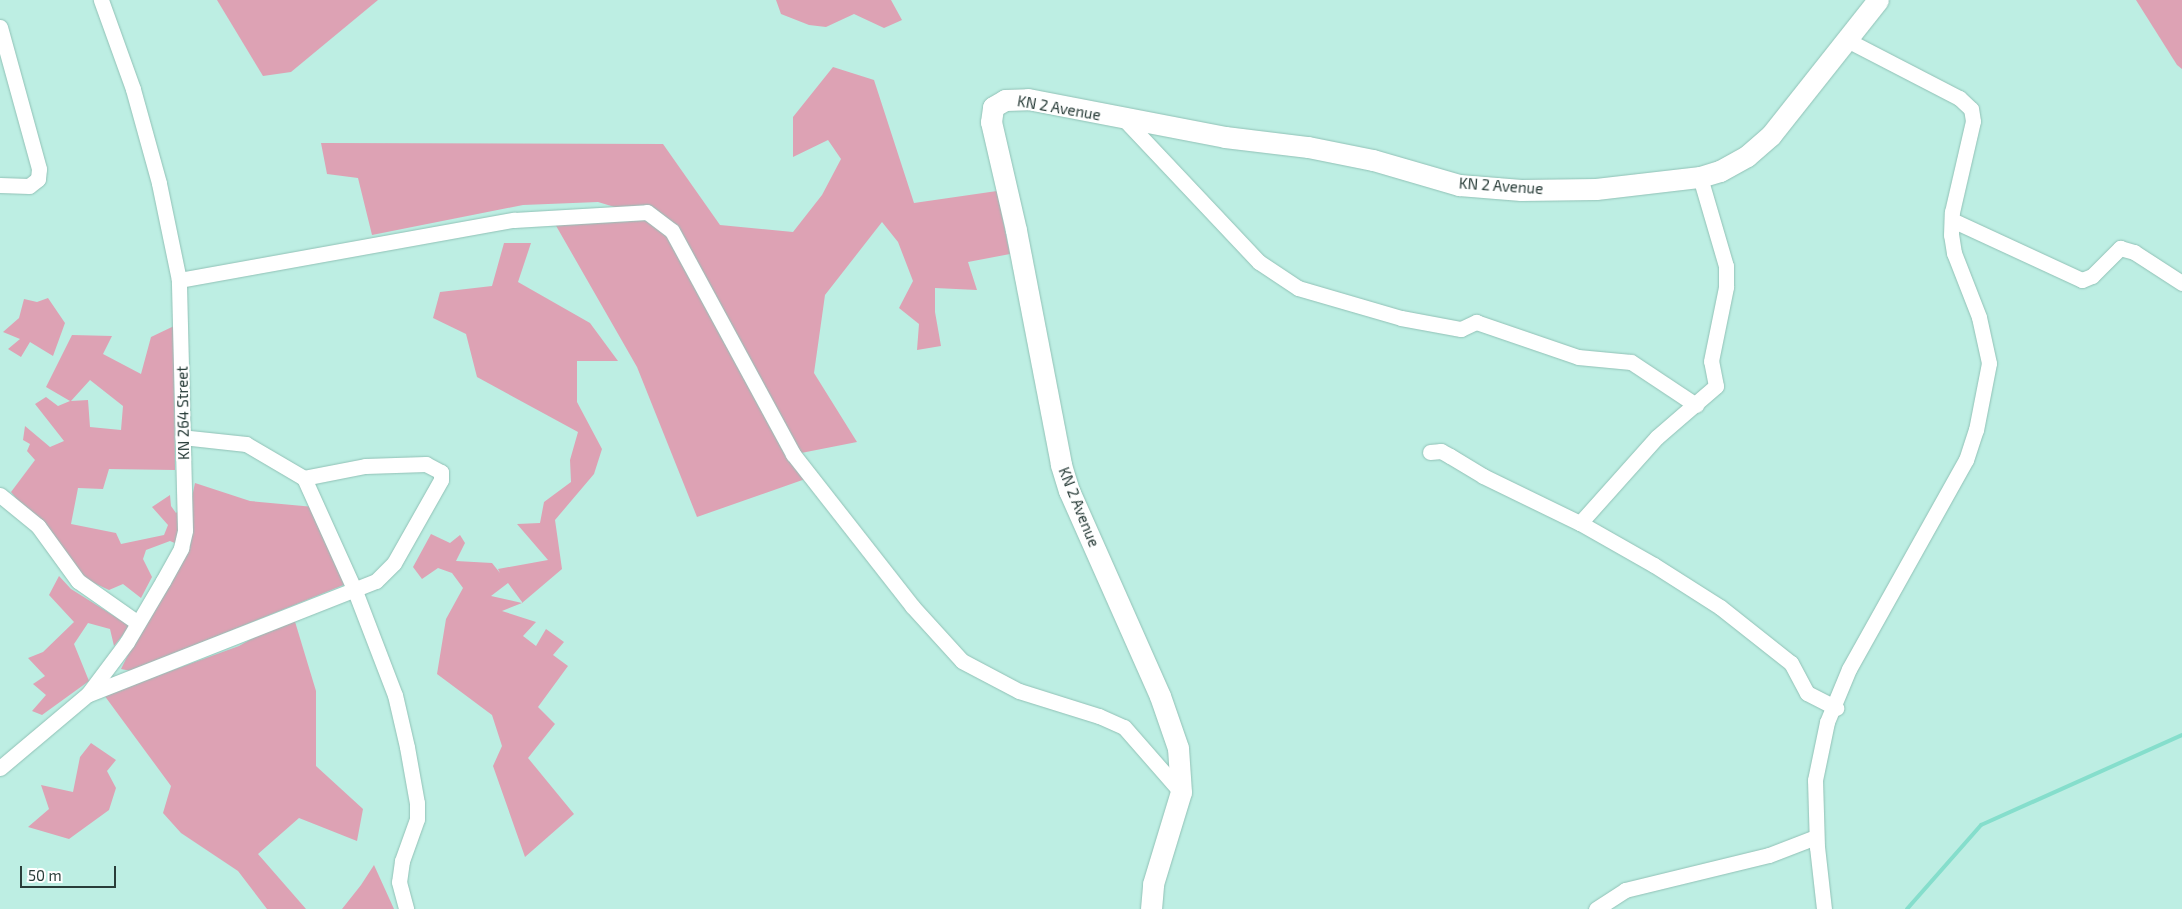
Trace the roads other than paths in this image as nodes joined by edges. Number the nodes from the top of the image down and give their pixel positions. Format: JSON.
{"nodes":[{"id":1,"x":101,"y":0,"type":"edge"},
{"id":2,"x":1878,"y":0,"type":"edge"},
{"id":3,"x":0,"y":27,"type":"edge"},
{"id":4,"x":1846,"y":40,"type":"junction"},
{"id":5,"x":1125,"y":120,"type":"junction"},
{"id":6,"x":1700,"y":177,"type":"junction"},
{"id":7,"x":0,"y":185,"type":"edge"},
{"id":8,"x":1952,"y":220,"type":"junction"},
{"id":9,"x":179,"y":280,"type":"junction"},
{"id":10,"x":2182,"y":283,"type":"edge"},
{"id":11,"x":1696,"y":405,"type":"junction"},
{"id":12,"x":182,"y":437,"type":"junction"},
{"id":13,"x":1430,"y":452,"type":"dead end"},
{"id":14,"x":304,"y":478,"type":"junction"},
{"id":15,"x":0,"y":495,"type":"edge"},
{"id":16,"x":1580,"y":523,"type":"junction"},
{"id":17,"x":355,"y":591,"type":"junction"},
{"id":18,"x":138,"y":623,"type":"junction"},
{"id":19,"x":88,"y":694,"type":"junction"},
{"id":20,"x":1836,"y":708,"type":"junction"},
{"id":21,"x":0,"y":768,"type":"edge"},
{"id":22,"x":1181,"y":792,"type":"junction"},
{"id":23,"x":1816,"y":837,"type":"junction"},
{"id":24,"x":406,"y":909,"type":"edge"},
{"id":25,"x":1151,"y":909,"type":"edge"},
{"id":26,"x":1596,"y":909,"type":"edge"},
{"id":27,"x":1824,"y":909,"type":"edge"}],
"edges":[{"from":1,"to":9,"type":"street","name":"KN 264 Street"},
{"from":2,"to":4,"type":"main road","name":"KN 2 Avenue"},
{"from":3,"to":7,"type":"street"},
{"from":4,"to":6,"type":"main road","name":"KN 2 Avenue"},
{"from":4,"to":8,"type":"street"},
{"from":5,"to":6,"type":"main road","name":"KN 2 Avenue"},
{"from":5,"to":11,"type":"street"},
{"from":5,"to":22,"type":"main road","name":"KN 2 Avenue"},
{"from":6,"to":11,"type":"street"},
{"from":8,"to":10,"type":"street"},
{"from":8,"to":20,"type":"street"},
{"from":9,"to":12,"type":"street","name":"KN 264 Street"},
{"from":9,"to":22,"type":"street"},
{"from":11,"to":16,"type":"street"},
{"from":12,"to":14,"type":"street"},
{"from":12,"to":18,"type":"street","name":"KN 264 Street"},
{"from":13,"to":16,"type":"street"},
{"from":14,"to":17,"type":"street"},
{"from":14,"to":17,"type":"street"},
{"from":15,"to":18,"type":"street"},
{"from":16,"to":20,"type":"street"},
{"from":17,"to":19,"type":"street"},
{"from":17,"to":24,"type":"street"},
{"from":18,"to":19,"type":"street","name":"KN 264 Street"},
{"from":19,"to":21,"type":"street","name":"KN 264 Street"},
{"from":20,"to":23,"type":"street"},
{"from":22,"to":25,"type":"main road","name":"KN 2 Avenue"},
{"from":23,"to":26,"type":"street"},
{"from":23,"to":27,"type":"street"}]}
